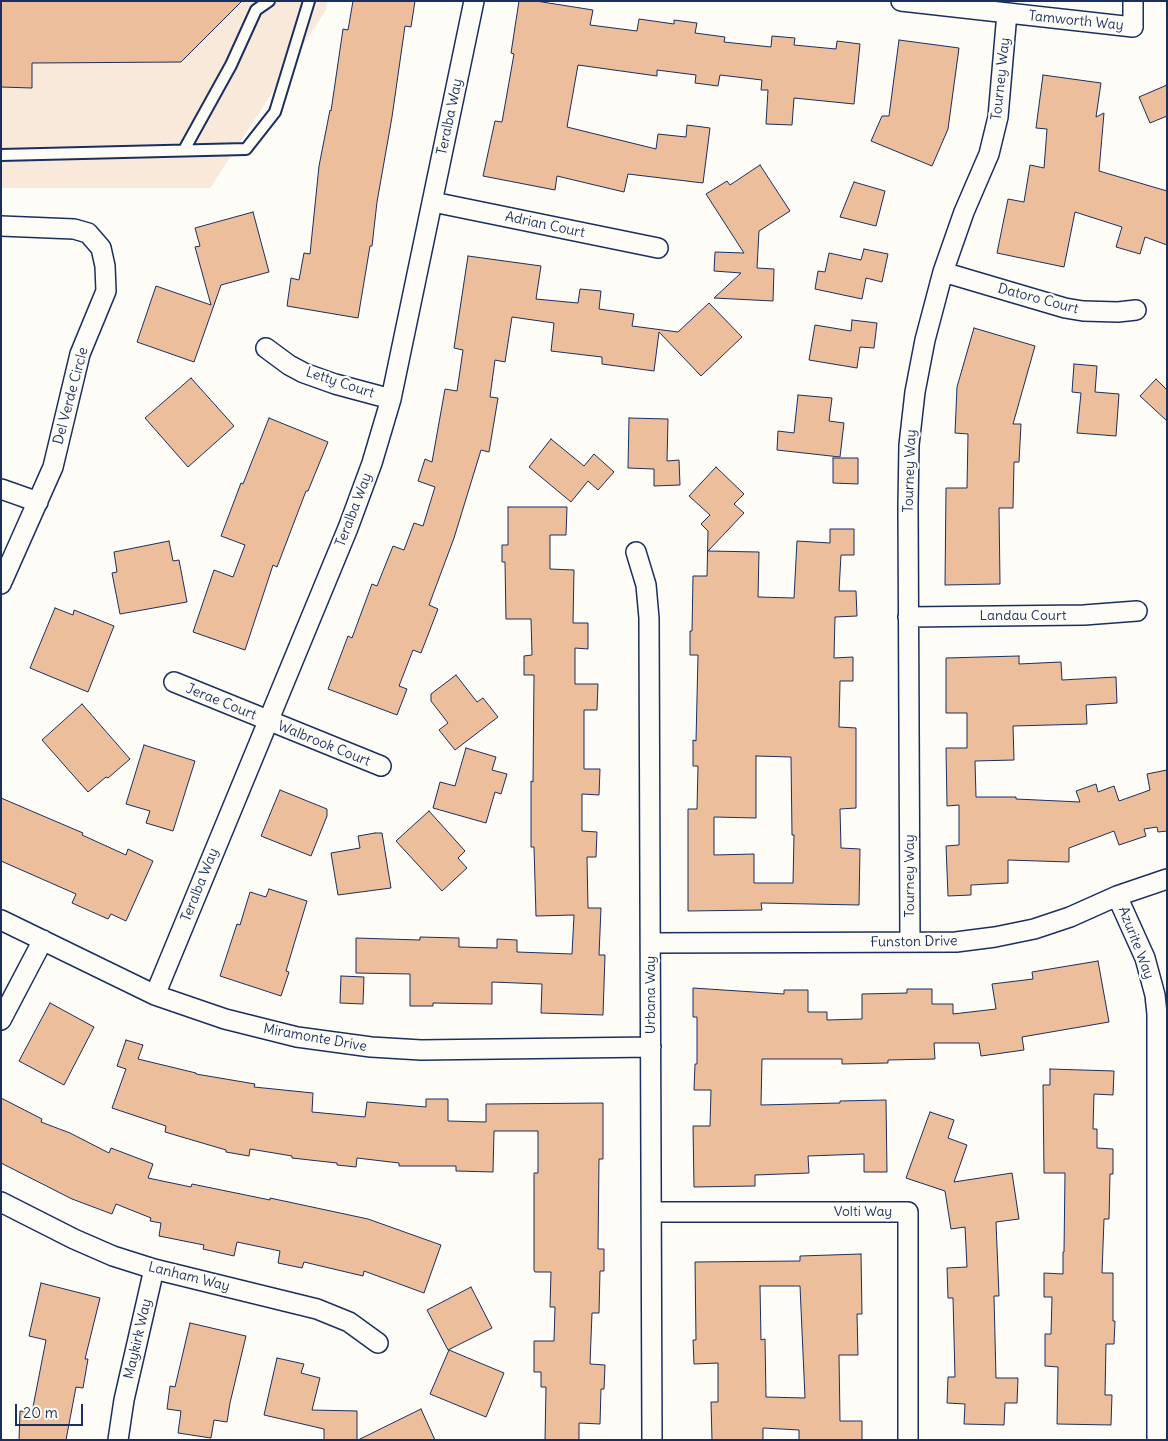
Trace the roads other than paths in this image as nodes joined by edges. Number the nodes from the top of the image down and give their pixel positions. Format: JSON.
{"nodes":[{"id":1,"x":269,"y":1,"type":"edge"},
{"id":2,"x":309,"y":1,"type":"edge"},
{"id":3,"x":474,"y":1,"type":"edge"},
{"id":4,"x":901,"y":1,"type":"edge"},
{"id":5,"x":1132,"y":1,"type":"edge"},
{"id":6,"x":1007,"y":13,"type":"junction"},
{"id":7,"x":184,"y":150,"type":"junction"},
{"id":8,"x":1,"y":155,"type":"edge"},
{"id":9,"x":433,"y":202,"type":"junction"},
{"id":10,"x":1,"y":226,"type":"edge"},
{"id":11,"x":658,"y":248,"type":"dead end"},
{"id":12,"x":942,"y":272,"type":"junction"},
{"id":13,"x":1136,"y":310,"type":"dead end"},
{"id":14,"x":266,"y":348,"type":"dead end"},
{"id":15,"x":390,"y":399,"type":"junction"},
{"id":16,"x":1,"y":488,"type":"edge"},
{"id":17,"x":38,"y":502,"type":"junction"},
{"id":18,"x":636,"y":552,"type":"dead end"},
{"id":19,"x":1,"y":584,"type":"edge"},
{"id":20,"x":1137,"y":611,"type":"dead end"},
{"id":21,"x":908,"y":616,"type":"junction"},
{"id":22,"x":174,"y":682,"type":"dead end"},
{"id":23,"x":268,"y":721,"type":"junction"},
{"id":24,"x":381,"y":766,"type":"dead end"},
{"id":25,"x":1167,"y":879,"type":"edge"},
{"id":26,"x":1117,"y":896,"type":"junction"},
{"id":27,"x":1,"y":920,"type":"edge"},
{"id":28,"x":43,"y":940,"type":"junction"},
{"id":29,"x":910,"y":942,"type":"junction"},
{"id":30,"x":651,"y":943,"type":"junction"},
{"id":31,"x":155,"y":995,"type":"junction"},
{"id":32,"x":1,"y":1020,"type":"edge"},
{"id":33,"x":651,"y":1048,"type":"junction"},
{"id":34,"x":1,"y":1202,"type":"edge"},
{"id":35,"x":652,"y":1212,"type":"junction"},
{"id":36,"x":154,"y":1269,"type":"junction"},
{"id":37,"x":378,"y":1343,"type":"dead end"},
{"id":38,"x":118,"y":1440,"type":"edge"},
{"id":39,"x":652,"y":1440,"type":"edge"},
{"id":40,"x":908,"y":1440,"type":"edge"},
{"id":41,"x":1157,"y":1440,"type":"edge"}],
"edges":[{"from":1,"to":7,"type":"lane"},
{"from":2,"to":7,"type":"lane"},
{"from":3,"to":9,"type":"street","name":"Teralba Way"},
{"from":4,"to":6,"type":"street","name":"Tamworth Way"},
{"from":5,"to":6,"type":"street","name":"Tamworth Way"},
{"from":6,"to":12,"type":"street","name":"Tourney Way"},
{"from":7,"to":8,"type":"lane"},
{"from":9,"to":11,"type":"street","name":"Adrian Court"},
{"from":9,"to":15,"type":"street","name":"Teralba Way"},
{"from":10,"to":17,"type":"street","name":"Del Verde Circle"},
{"from":12,"to":13,"type":"street","name":"Datoro Court"},
{"from":12,"to":21,"type":"street","name":"Tourney Way"},
{"from":14,"to":15,"type":"street","name":"Letty Court"},
{"from":15,"to":23,"type":"street","name":"Teralba Way"},
{"from":16,"to":17,"type":"street"},
{"from":17,"to":19,"type":"street","name":"Del Verde Circle"},
{"from":18,"to":30,"type":"street","name":"Urbana Way"},
{"from":20,"to":21,"type":"street","name":"Landau Court"},
{"from":21,"to":29,"type":"street","name":"Tourney Way"},
{"from":22,"to":23,"type":"street","name":"Jerae Court"},
{"from":23,"to":24,"type":"street","name":"Walbrook Court"},
{"from":23,"to":31,"type":"street","name":"Teralba Way"},
{"from":25,"to":26,"type":"street","name":"Funston Drive"},
{"from":26,"to":29,"type":"street","name":"Funston Drive"},
{"from":26,"to":41,"type":"street","name":"Azurite Way"},
{"from":27,"to":28,"type":"street","name":"Miramonte Drive"},
{"from":28,"to":31,"type":"street","name":"Miramonte Drive"},
{"from":28,"to":32,"type":"street"},
{"from":29,"to":30,"type":"street","name":"Funston Drive"},
{"from":30,"to":33,"type":"street","name":"Urbana Way"},
{"from":31,"to":33,"type":"street","name":"Miramonte Drive"},
{"from":33,"to":35,"type":"street","name":"Urbana Way"},
{"from":34,"to":36,"type":"street","name":"Lanham Way"},
{"from":35,"to":39,"type":"street","name":"Urbana Way"},
{"from":35,"to":40,"type":"street","name":"Volti Way"},
{"from":36,"to":37,"type":"street","name":"Lanham Way"},
{"from":36,"to":38,"type":"street","name":"Maykirk Way"}]}
